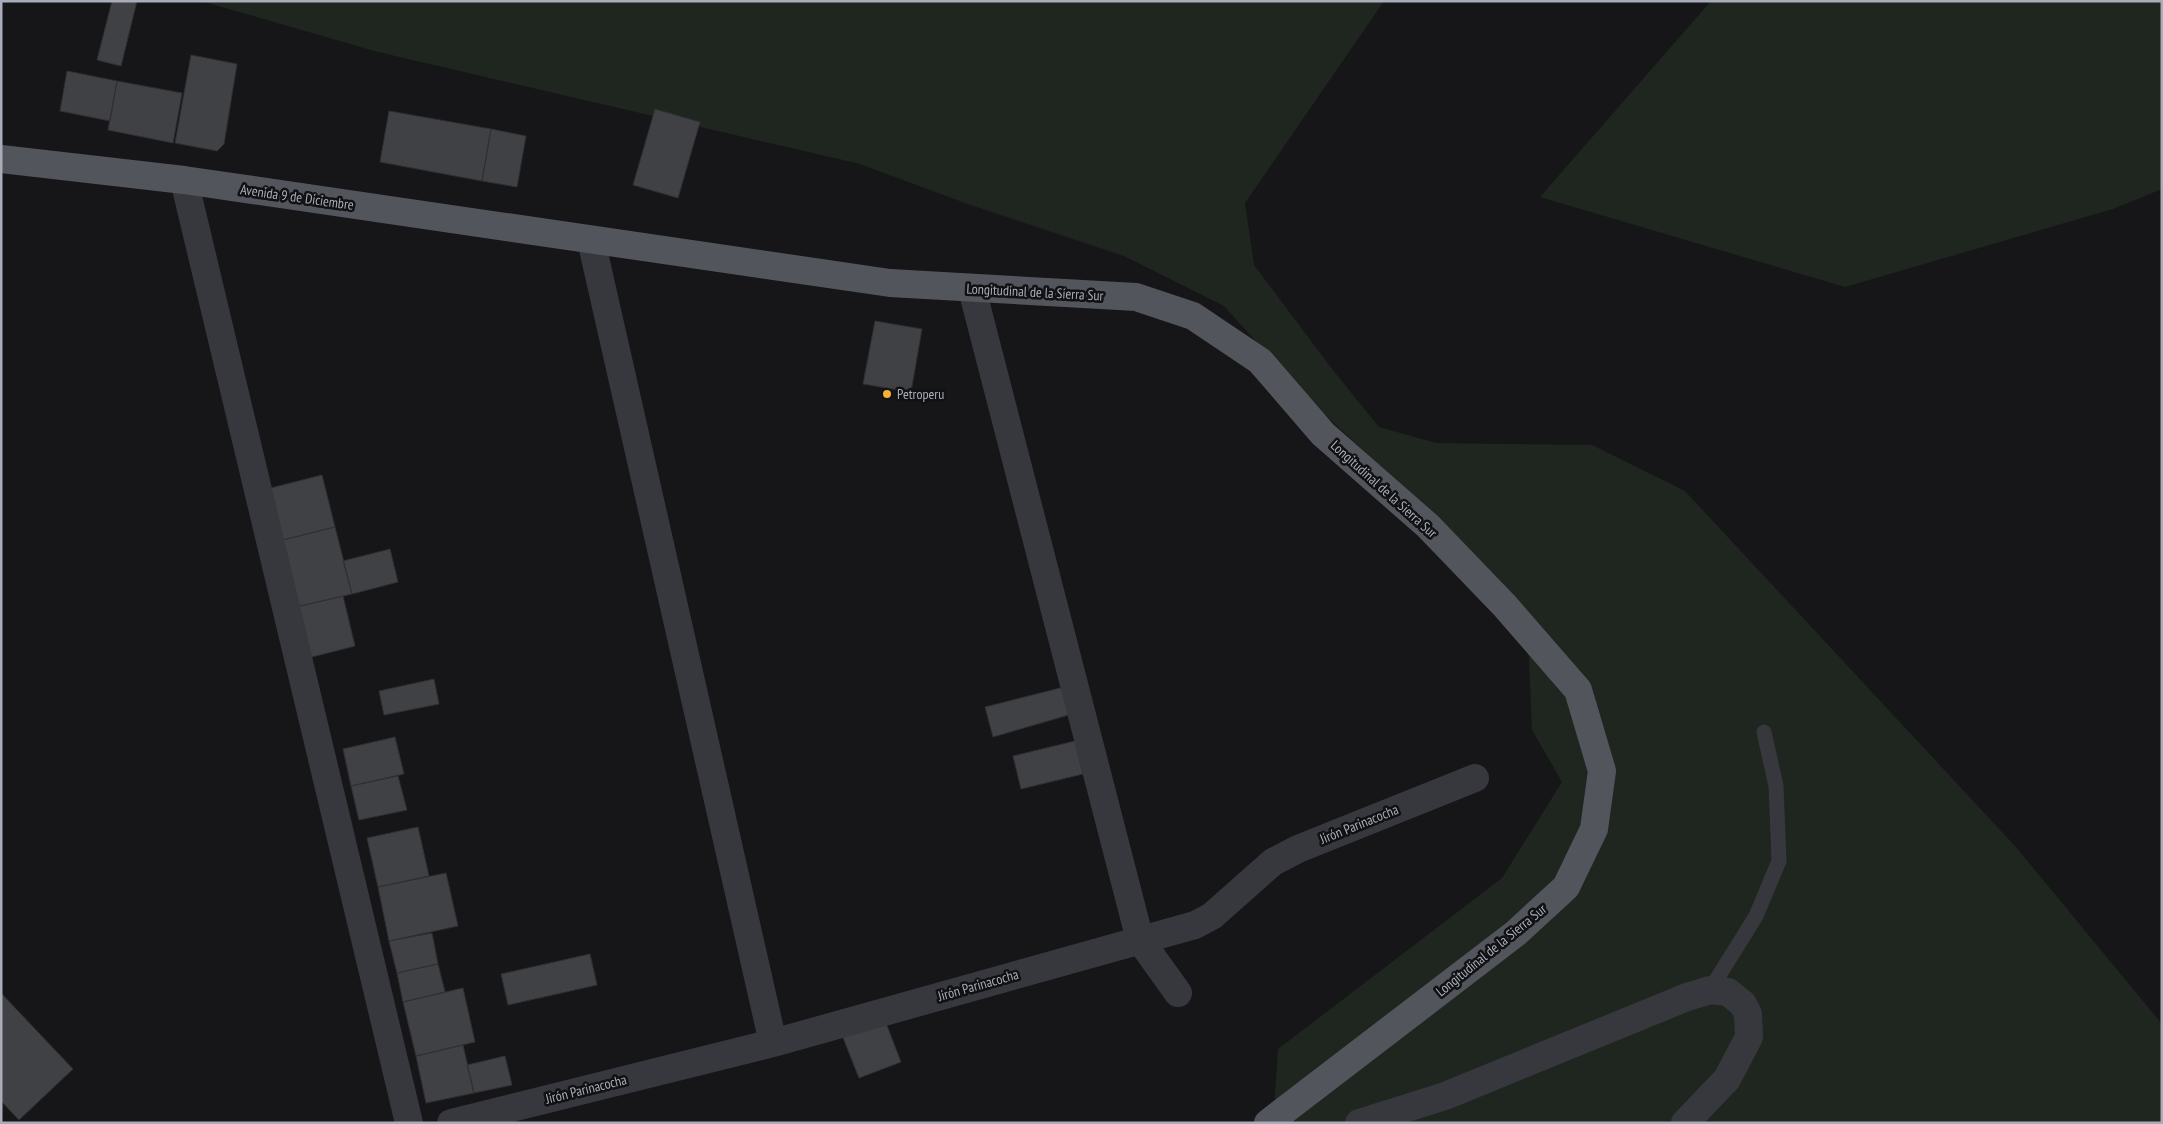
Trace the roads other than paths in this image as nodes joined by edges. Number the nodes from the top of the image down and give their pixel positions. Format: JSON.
{"nodes":[{"id":1,"x":1,"y":159,"type":"edge"},
{"id":2,"x":184,"y":180,"type":"junction"},
{"id":3,"x":591,"y":240,"type":"junction"},
{"id":4,"x":972,"y":289,"type":"junction"},
{"id":5,"x":1764,"y":732,"type":"dead end"},
{"id":6,"x":1475,"y":778,"type":"dead end"},
{"id":7,"x":1140,"y":940,"type":"junction"},
{"id":8,"x":1710,"y":990,"type":"junction"},
{"id":9,"x":1178,"y":994,"type":"dead end"},
{"id":10,"x":772,"y":1042,"type":"junction"},
{"id":11,"x":410,"y":1123,"type":"edge"},
{"id":12,"x":451,"y":1123,"type":"edge"},
{"id":13,"x":1268,"y":1123,"type":"edge"},
{"id":14,"x":1359,"y":1123,"type":"edge"},
{"id":15,"x":1685,"y":1123,"type":"edge"}],
"edges":[{"from":1,"to":2,"type":"main road","name":"Avenida 9 de Diciembre"},
{"from":2,"to":3,"type":"main road","name":"Avenida 9 de Diciembre"},
{"from":2,"to":11,"type":"street"},
{"from":3,"to":4,"type":"main road","name":"Longitudinal de la Sierra Sur"},
{"from":3,"to":10,"type":"street"},
{"from":4,"to":7,"type":"street"},
{"from":4,"to":13,"type":"main road","name":"Longitudinal de la Sierra Sur"},
{"from":5,"to":8,"type":"lane"},
{"from":6,"to":7,"type":"street","name":"Jirón Parinacocha"},
{"from":7,"to":9,"type":"street"},
{"from":7,"to":10,"type":"street","name":"Jirón Parinacocha"},
{"from":8,"to":14,"type":"street"},
{"from":8,"to":15,"type":"street"},
{"from":10,"to":12,"type":"street","name":"Jirón Parinacocha"}]}
